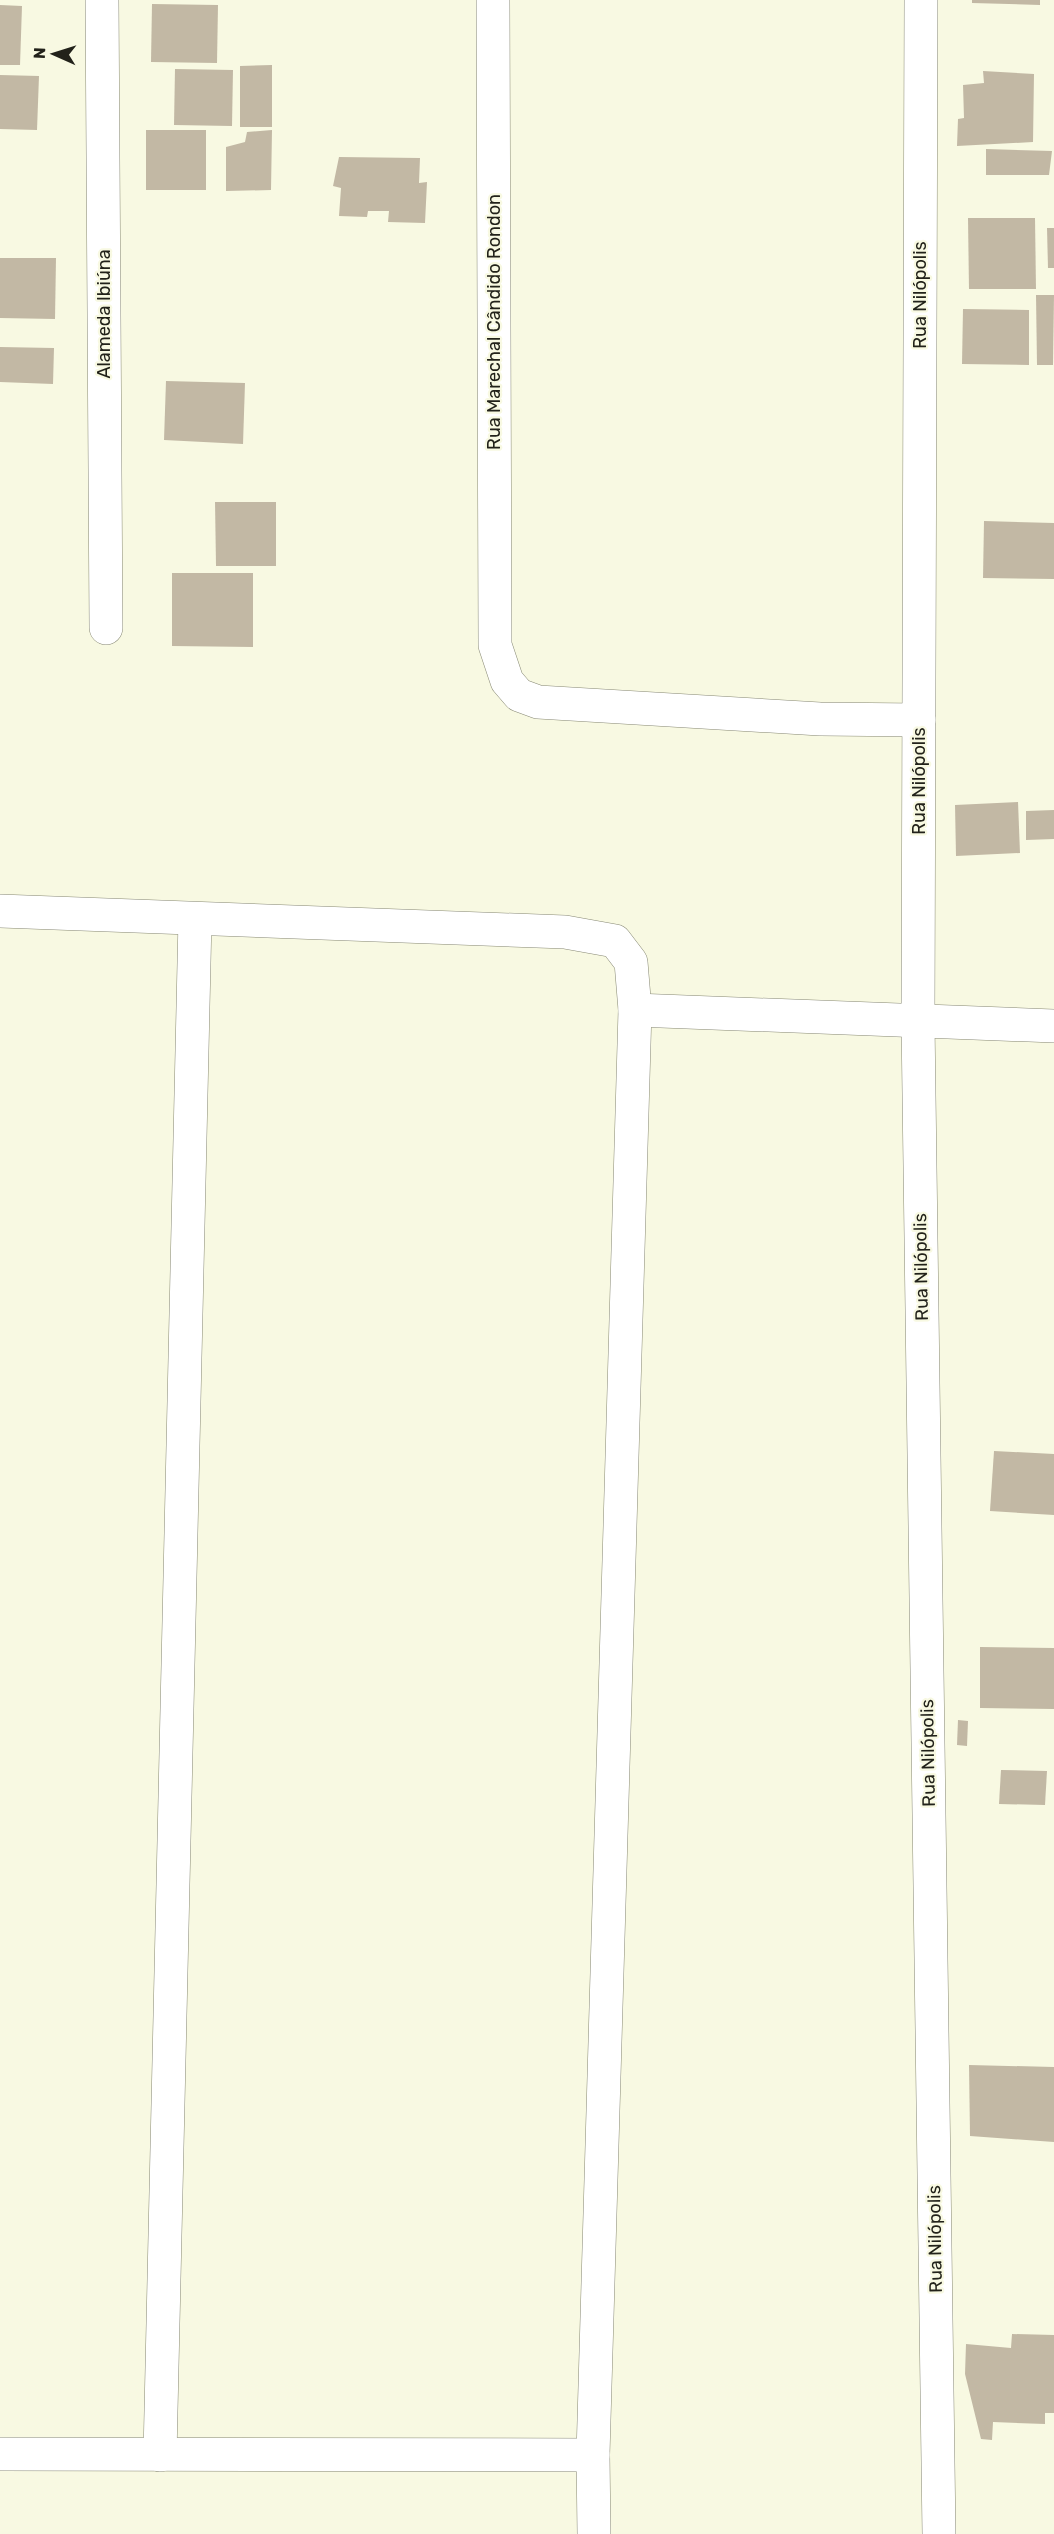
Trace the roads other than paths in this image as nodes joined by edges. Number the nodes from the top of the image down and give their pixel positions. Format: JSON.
{"nodes":[{"id":1,"x":102,"y":0,"type":"edge"},
{"id":2,"x":493,"y":0,"type":"edge"},
{"id":3,"x":921,"y":0,"type":"edge"},
{"id":4,"x":106,"y":627,"type":"dead end"},
{"id":5,"x":919,"y":720,"type":"junction"},
{"id":6,"x":0,"y":911,"type":"edge"},
{"id":7,"x":195,"y":919,"type":"junction"},
{"id":8,"x":634,"y":1010,"type":"junction"},
{"id":9,"x":918,"y":1022,"type":"junction"},
{"id":10,"x":1054,"y":1026,"type":"edge"},
{"id":11,"x":0,"y":2454,"type":"edge"},
{"id":12,"x":160,"y":2455,"type":"junction"},
{"id":13,"x":593,"y":2455,"type":"junction"},
{"id":14,"x":594,"y":2534,"type":"edge"},
{"id":15,"x":939,"y":2534,"type":"edge"}],
"edges":[{"from":1,"to":4,"type":"street","name":"Alameda Ibiúna"},
{"from":2,"to":5,"type":"street","name":"Rua Marechal Cândido Rondon"},
{"from":3,"to":5,"type":"street","name":"Rua Nilópolis"},
{"from":5,"to":9,"type":"street","name":"Rua Nilópolis"},
{"from":6,"to":7,"type":"street"},
{"from":7,"to":8,"type":"street"},
{"from":7,"to":12,"type":"street"},
{"from":8,"to":9,"type":"street"},
{"from":8,"to":13,"type":"street"},
{"from":9,"to":10,"type":"street"},
{"from":9,"to":15,"type":"street","name":"Rua Nilópolis"},
{"from":11,"to":12,"type":"street"},
{"from":12,"to":13,"type":"street"},
{"from":13,"to":14,"type":"street"}]}
